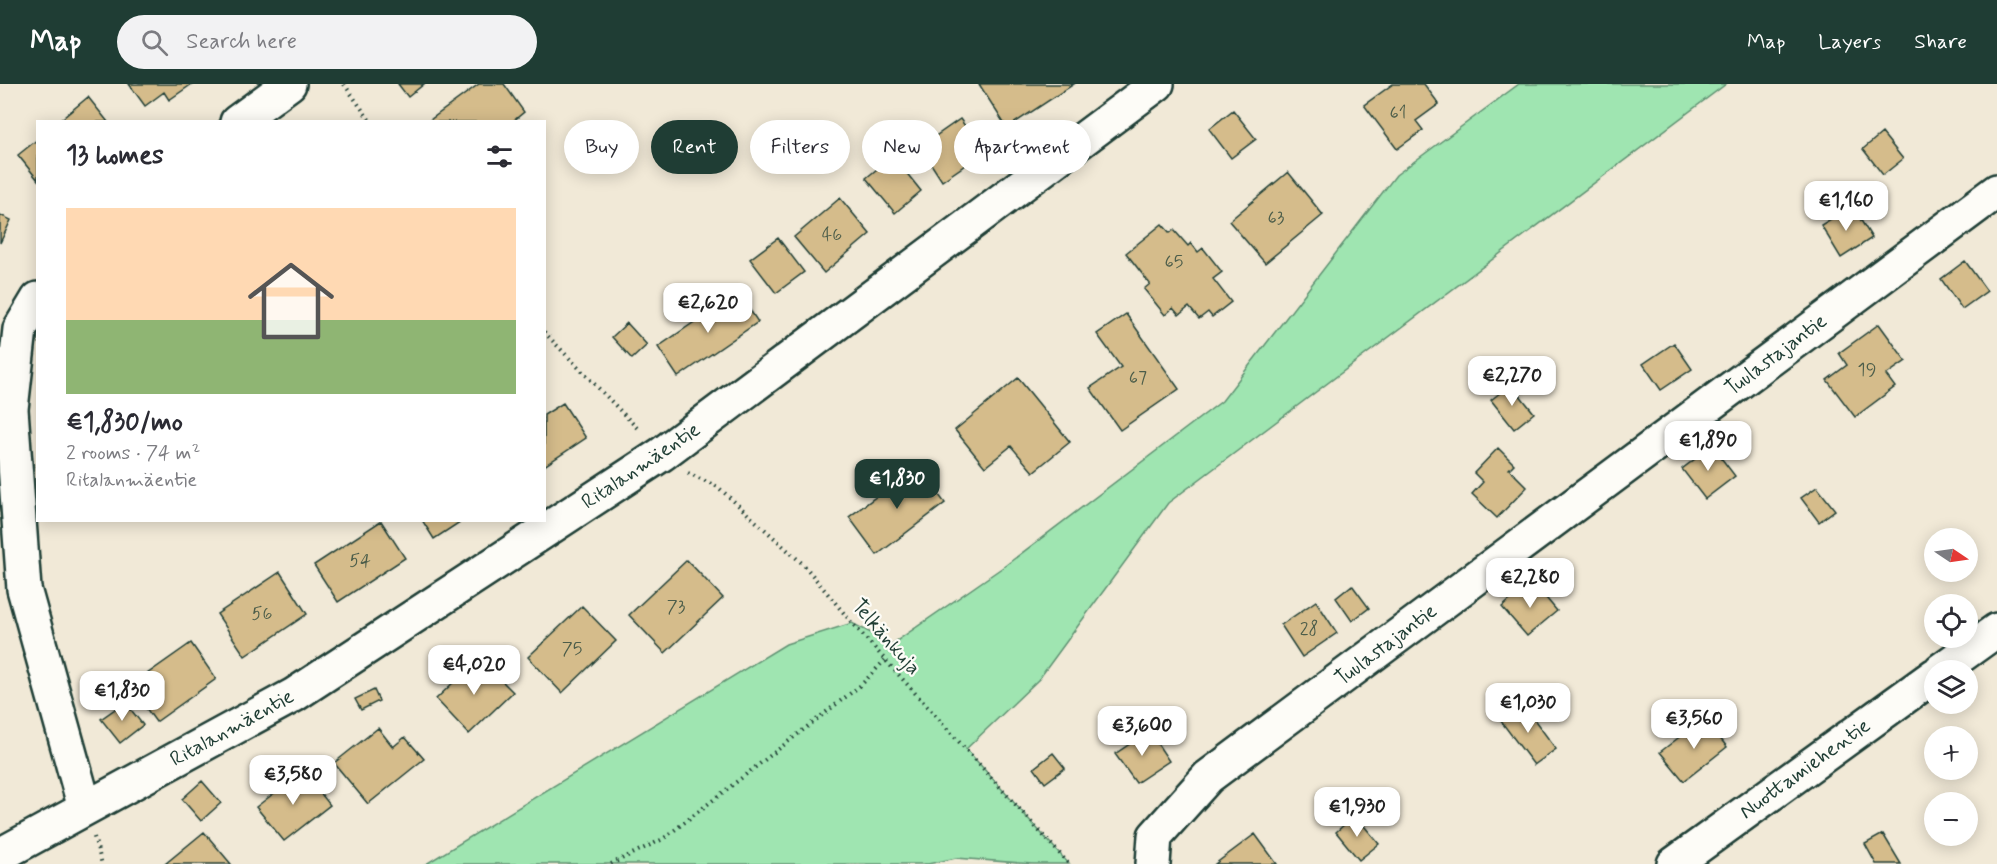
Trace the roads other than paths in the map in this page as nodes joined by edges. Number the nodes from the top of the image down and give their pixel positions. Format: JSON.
{"nodes":[{"id":1,"x":289,"y":84,"type":"edge"},
{"id":2,"x":1157,"y":84,"type":"edge"},
{"id":3,"x":240,"y":120,"type":"edge"},
{"id":4,"x":1997,"y":191,"type":"edge"},
{"id":5,"x":36,"y":303,"type":"edge"},
{"id":6,"x":1997,"y":630,"type":"edge"},
{"id":7,"x":1955,"y":660,"type":"edge"},
{"id":8,"x":1924,"y":683,"type":"edge"},
{"id":9,"x":85,"y":808,"type":"junction"},
{"id":10,"x":0,"y":855,"type":"edge"},
{"id":11,"x":1153,"y":864,"type":"edge"},
{"id":12,"x":1674,"y":864,"type":"edge"}],
"edges":[{"from":1,"to":3,"type":"street"},
{"from":2,"to":9,"type":"street","name":"Ritalanmäentie"},
{"from":4,"to":11,"type":"street","name":"Tuulastajantie"},
{"from":5,"to":9,"type":"street"},
{"from":6,"to":7,"type":"street"},
{"from":8,"to":12,"type":"street","name":"Nuottamiehentie"},
{"from":9,"to":10,"type":"street","name":"Ritalanmäentie"}]}
